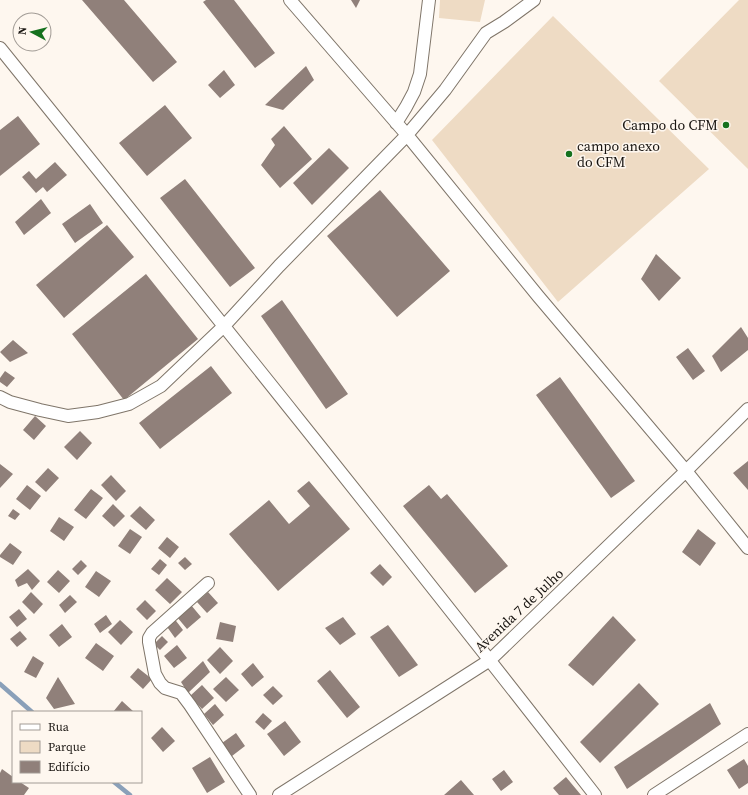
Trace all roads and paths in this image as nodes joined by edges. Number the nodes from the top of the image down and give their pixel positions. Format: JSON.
{"nodes":[{"id":1,"x":290,"y":0,"type":"edge"},
{"id":2,"x":429,"y":0,"type":"edge"},
{"id":3,"x":534,"y":0,"type":"edge"},
{"id":4,"x":0,"y":48,"type":"edge"},
{"id":5,"x":396,"y":123,"type":"junction"},
{"id":6,"x":406,"y":135,"type":"junction"},
{"id":7,"x":224,"y":326,"type":"junction"},
{"id":8,"x":0,"y":397,"type":"edge"},
{"id":9,"x":748,"y":409,"type":"edge"},
{"id":10,"x":686,"y":471,"type":"junction"},
{"id":11,"x":748,"y":548,"type":"edge"},
{"id":12,"x":208,"y":583,"type":"dead end"},
{"id":13,"x":490,"y":660,"type":"junction"},
{"id":14,"x":748,"y":734,"type":"edge"},
{"id":15,"x":250,"y":795,"type":"edge"},
{"id":16,"x":279,"y":795,"type":"edge"},
{"id":17,"x":595,"y":795,"type":"edge"},
{"id":18,"x":654,"y":795,"type":"edge"}],
"edges":[{"from":1,"to":5,"type":"street"},
{"from":2,"to":5,"type":"street"},
{"from":3,"to":6,"type":"street"},
{"from":4,"to":7,"type":"street"},
{"from":5,"to":6,"type":"street"},
{"from":6,"to":7,"type":"street"},
{"from":6,"to":10,"type":"street"},
{"from":7,"to":8,"type":"street"},
{"from":7,"to":13,"type":"street"},
{"from":9,"to":10,"type":"street","name":"Avenida 7 de Julho"},
{"from":10,"to":11,"type":"street"},
{"from":10,"to":13,"type":"street","name":"Avenida 7 de Julho"},
{"from":12,"to":15,"type":"street"},
{"from":13,"to":16,"type":"street","name":"Avenida 7 de Julho"},
{"from":13,"to":17,"type":"street"},
{"from":14,"to":18,"type":"street"}]}
